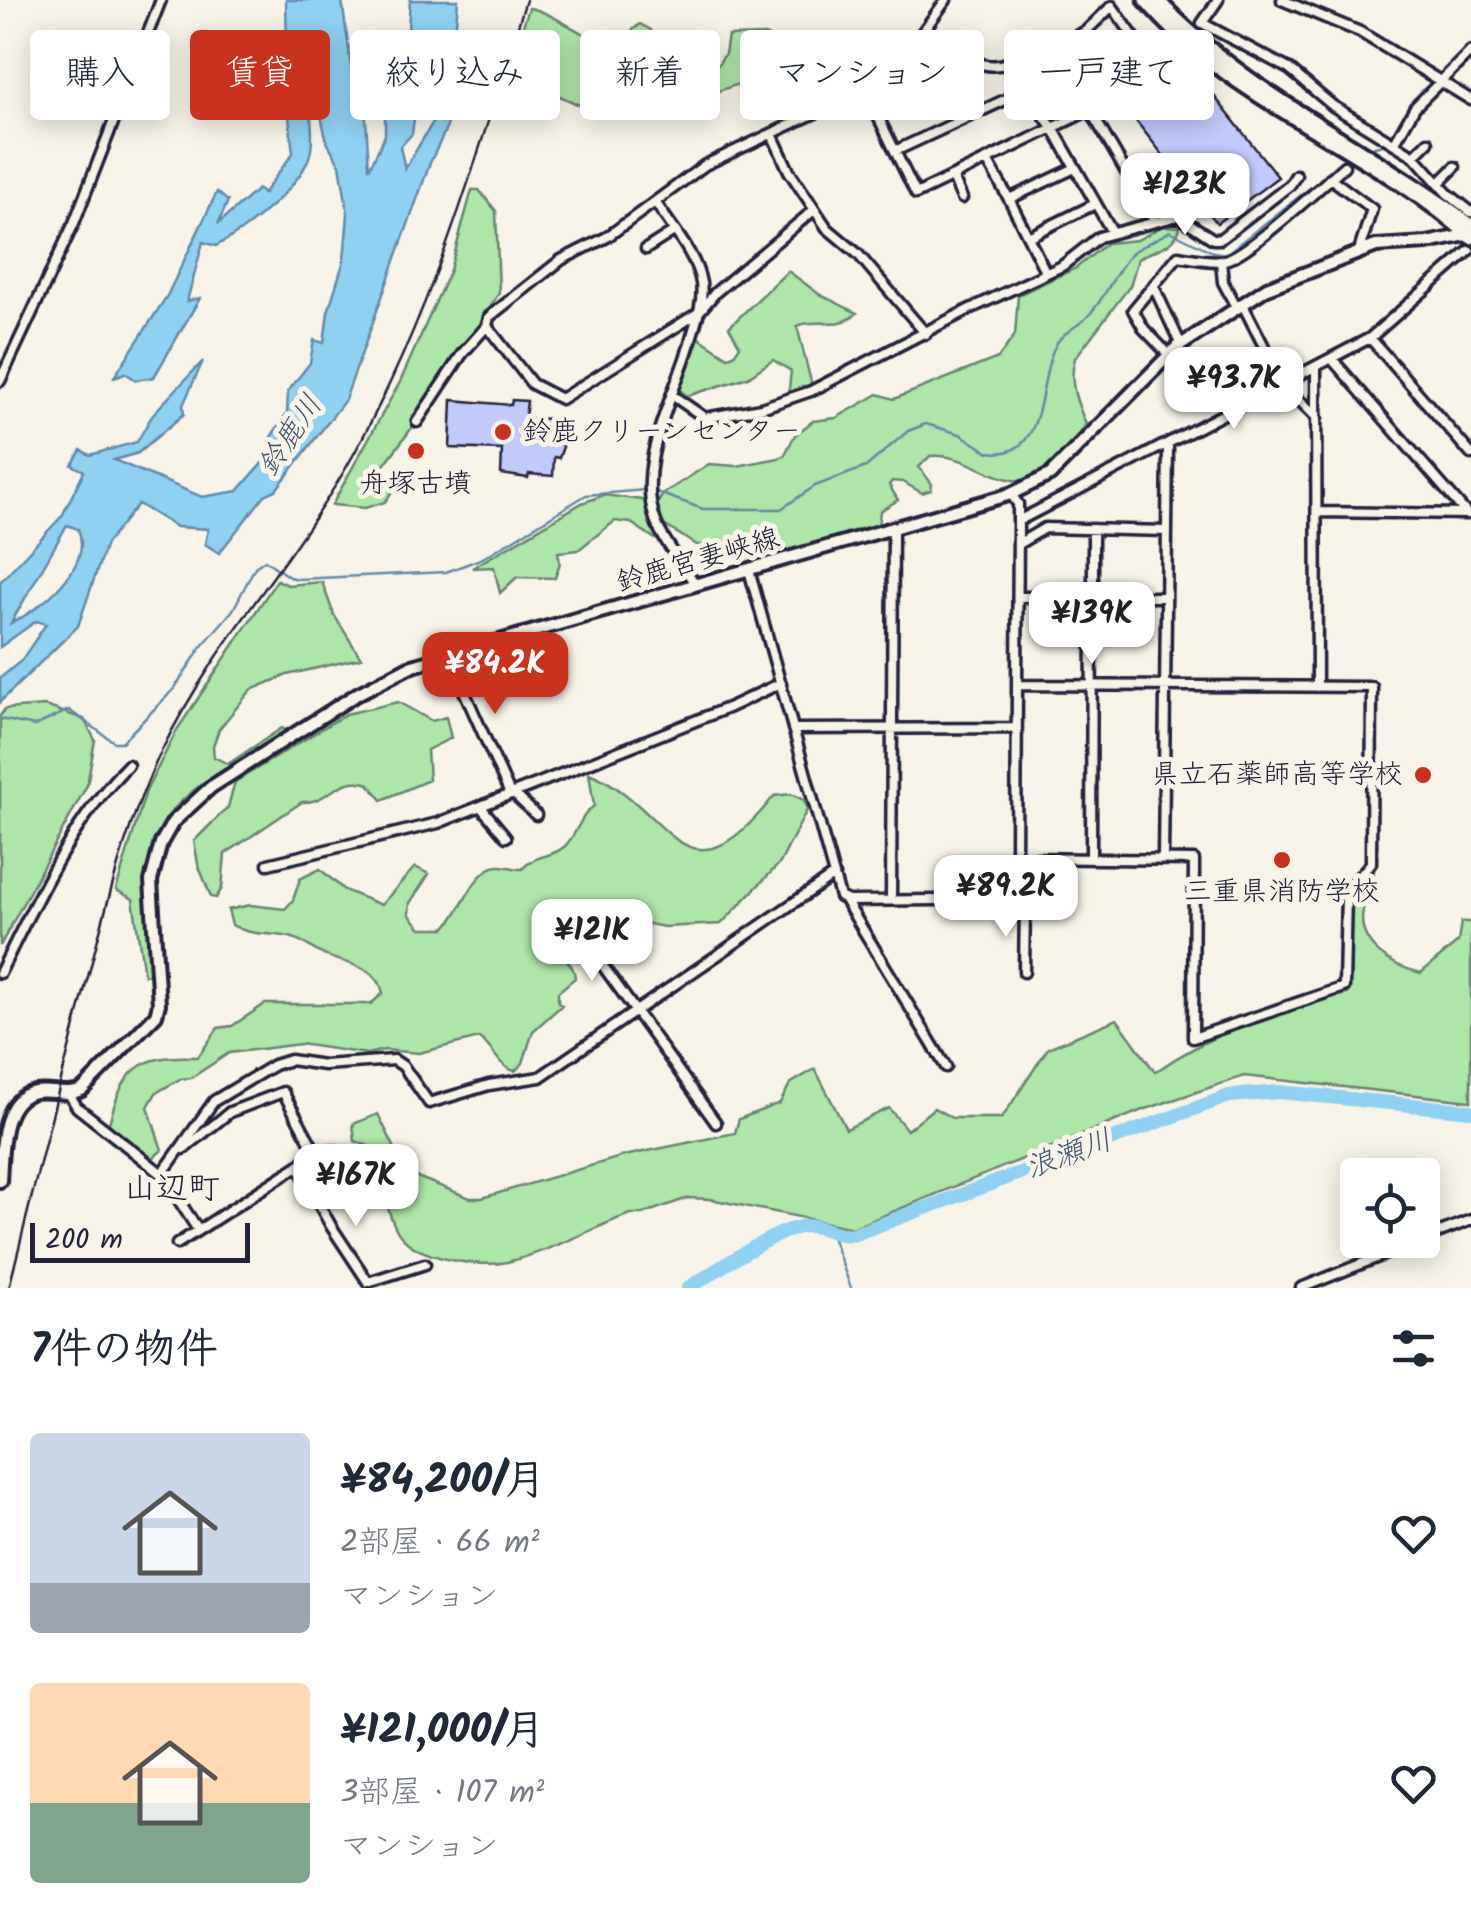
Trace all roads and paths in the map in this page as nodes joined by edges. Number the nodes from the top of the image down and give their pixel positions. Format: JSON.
{"nodes":[{"id":1,"x":160,"y":0,"type":"edge"},
{"id":2,"x":946,"y":0,"type":"edge"},
{"id":3,"x":1145,"y":0,"type":"edge"},
{"id":4,"x":1158,"y":0,"type":"edge"},
{"id":5,"x":1218,"y":0,"type":"edge"},
{"id":6,"x":1282,"y":0,"type":"edge"},
{"id":7,"x":927,"y":30,"type":"edge"},
{"id":8,"x":1086,"y":30,"type":"edge"},
{"id":9,"x":1133,"y":30,"type":"edge"},
{"id":10,"x":1471,"y":51,"type":"edge"},
{"id":11,"x":1442,"y":80,"type":"junction"},
{"id":12,"x":1004,"y":100,"type":"edge"},
{"id":13,"x":1471,"y":100,"type":"edge"},
{"id":14,"x":1297,"y":115,"type":"junction"},
{"id":15,"x":801,"y":120,"type":"edge"},
{"id":16,"x":880,"y":120,"type":"edge"},
{"id":17,"x":1047,"y":120,"type":"edge"},
{"id":18,"x":1054,"y":130,"type":"junction"},
{"id":19,"x":772,"y":134,"type":"junction"},
{"id":20,"x":1428,"y":142,"type":"dead end"},
{"id":21,"x":1394,"y":144,"type":"junction"},
{"id":22,"x":895,"y":151,"type":"junction"},
{"id":23,"x":1414,"y":156,"type":"junction"},
{"id":24,"x":988,"y":162,"type":"junction"},
{"id":25,"x":1344,"y":166,"type":"dead end"},
{"id":26,"x":1456,"y":167,"type":"dead end"},
{"id":27,"x":1075,"y":168,"type":"junction"},
{"id":28,"x":1296,"y":175,"type":"dead end"},
{"id":29,"x":953,"y":178,"type":"junction"},
{"id":30,"x":1330,"y":178,"type":"junction"},
{"id":31,"x":1439,"y":183,"type":"junction"},
{"id":32,"x":962,"y":198,"type":"dead end"},
{"id":33,"x":1008,"y":199,"type":"junction"},
{"id":34,"x":656,"y":203,"type":"junction"},
{"id":35,"x":1095,"y":204,"type":"junction"},
{"id":36,"x":814,"y":210,"type":"junction"},
{"id":37,"x":1471,"y":212,"type":"edge"},
{"id":38,"x":1155,"y":222,"type":"junction"},
{"id":39,"x":674,"y":232,"type":"junction"},
{"id":40,"x":1112,"y":232,"type":"junction"},
{"id":41,"x":1470,"y":236,"type":"edge"},
{"id":42,"x":1028,"y":237,"type":"junction"},
{"id":43,"x":646,"y":249,"type":"dead end"},
{"id":44,"x":1359,"y":251,"type":"junction"},
{"id":45,"x":1222,"y":261,"type":"junction"},
{"id":46,"x":1046,"y":274,"type":"junction"},
{"id":47,"x":1154,"y":287,"type":"junction"},
{"id":48,"x":1239,"y":305,"type":"junction"},
{"id":49,"x":698,"y":313,"type":"junction"},
{"id":50,"x":487,"y":326,"type":"junction"},
{"id":51,"x":926,"y":334,"type":"junction"},
{"id":52,"x":1370,"y":338,"type":"junction"},
{"id":53,"x":1180,"y":345,"type":"junction"},
{"id":54,"x":1169,"y":355,"type":"junction"},
{"id":55,"x":1332,"y":359,"type":"junction"},
{"id":56,"x":1316,"y":367,"type":"junction"},
{"id":57,"x":0,"y":381,"type":"edge"},
{"id":58,"x":1283,"y":384,"type":"junction"},
{"id":59,"x":672,"y":395,"type":"junction"},
{"id":60,"x":1317,"y":418,"type":"junction"},
{"id":61,"x":417,"y":422,"type":"dead end"},
{"id":62,"x":1168,"y":446,"type":"junction"},
{"id":63,"x":1471,"y":454,"type":"edge"},
{"id":64,"x":1011,"y":494,"type":"junction"},
{"id":65,"x":1318,"y":512,"type":"junction"},
{"id":66,"x":1469,"y":514,"type":"edge"},
{"id":67,"x":1018,"y":520,"type":"junction"},
{"id":68,"x":1093,"y":529,"type":"junction"},
{"id":69,"x":893,"y":530,"type":"junction"},
{"id":70,"x":1167,"y":531,"type":"junction"},
{"id":71,"x":1018,"y":544,"type":"junction"},
{"id":72,"x":749,"y":570,"type":"junction"},
{"id":73,"x":696,"y":585,"type":"junction"},
{"id":74,"x":1018,"y":597,"type":"junction"},
{"id":75,"x":1166,"y":597,"type":"junction"},
{"id":76,"x":1092,"y":598,"type":"junction"},
{"id":77,"x":448,"y":654,"type":"junction"},
{"id":78,"x":780,"y":683,"type":"junction"},
{"id":79,"x":1018,"y":685,"type":"junction"},
{"id":80,"x":1092,"y":686,"type":"junction"},
{"id":81,"x":1166,"y":686,"type":"junction"},
{"id":82,"x":1317,"y":688,"type":"junction"},
{"id":83,"x":1017,"y":728,"type":"junction"},
{"id":84,"x":793,"y":729,"type":"junction"},
{"id":85,"x":892,"y":729,"type":"junction"},
{"id":86,"x":128,"y":766,"type":"dead end"},
{"id":87,"x":511,"y":793,"type":"junction"},
{"id":88,"x":481,"y":806,"type":"junction"},
{"id":89,"x":536,"y":815,"type":"dead end"},
{"id":90,"x":506,"y":837,"type":"dead end"},
{"id":91,"x":1021,"y":858,"type":"junction"},
{"id":92,"x":1091,"y":858,"type":"junction"},
{"id":93,"x":1163,"y":860,"type":"junction"},
{"id":94,"x":268,"y":864,"type":"dead end"},
{"id":95,"x":834,"y":875,"type":"junction"},
{"id":96,"x":1021,"y":899,"type":"junction"},
{"id":97,"x":844,"y":900,"type":"junction"},
{"id":98,"x":891,"y":900,"type":"junction"},
{"id":99,"x":580,"y":934,"type":"dead end"},
{"id":100,"x":0,"y":972,"type":"edge"},
{"id":101,"x":1024,"y":972,"type":"dead end"},
{"id":102,"x":635,"y":1011,"type":"junction"},
{"id":103,"x":946,"y":1066,"type":"dead end"},
{"id":104,"x":69,"y":1094,"type":"junction"},
{"id":105,"x":716,"y":1123,"type":"dead end"},
{"id":106,"x":182,"y":1151,"type":"junction"},
{"id":107,"x":315,"y":1151,"type":"junction"},
{"id":108,"x":338,"y":1151,"type":"dead end"},
{"id":109,"x":298,"y":1166,"type":"junction"},
{"id":110,"x":162,"y":1174,"type":"junction"},
{"id":111,"x":0,"y":1181,"type":"edge"},
{"id":112,"x":1471,"y":1220,"type":"edge"},
{"id":113,"x":198,"y":1230,"type":"junction"},
{"id":114,"x":1440,"y":1233,"type":"edge"},
{"id":115,"x":177,"y":1244,"type":"dead end"},
{"id":116,"x":1377,"y":1258,"type":"edge"},
{"id":117,"x":424,"y":1264,"type":"dead end"},
{"id":118,"x":1301,"y":1288,"type":"edge"}],
"edges":[{"from":1,"to":57,"type":"street"},
{"from":2,"to":7,"type":"street"},
{"from":3,"to":14,"type":"highway"},
{"from":4,"to":14,"type":"highway"},
{"from":5,"to":21,"type":"street"},
{"from":6,"to":11,"type":"street"},
{"from":8,"to":9,"type":"street"},
{"from":10,"to":11,"type":"street"},
{"from":11,"to":13,"type":"street"},
{"from":11,"to":21,"type":"street"},
{"from":12,"to":22,"type":"street"},
{"from":14,"to":41,"type":"highway"},
{"from":15,"to":19,"type":"street"},
{"from":16,"to":22,"type":"street"},
{"from":17,"to":18,"type":"street"},
{"from":18,"to":24,"type":"street"},
{"from":18,"to":27,"type":"street"},
{"from":18,"to":38,"type":"street"},
{"from":19,"to":34,"type":"street"},
{"from":19,"to":36,"type":"street"},
{"from":20,"to":23,"type":"street"},
{"from":21,"to":23,"type":"street"},
{"from":22,"to":29,"type":"street"},
{"from":23,"to":31,"type":"street"},
{"from":24,"to":29,"type":"street"},
{"from":24,"to":33,"type":"street"},
{"from":25,"to":30,"type":"street"},
{"from":26,"to":31,"type":"street"},
{"from":27,"to":33,"type":"street"},
{"from":27,"to":35,"type":"street"},
{"from":28,"to":38,"type":"street"},
{"from":29,"to":32,"type":"street"},
{"from":30,"to":44,"type":"street"},
{"from":30,"to":45,"type":"street"},
{"from":31,"to":37,"type":"street"},
{"from":33,"to":42,"type":"street"},
{"from":34,"to":39,"type":"street"},
{"from":34,"to":50,"type":"street"},
{"from":35,"to":40,"type":"street"},
{"from":35,"to":42,"type":"street"},
{"from":36,"to":49,"type":"street"},
{"from":36,"to":51,"type":"street"},
{"from":38,"to":40,"type":"street"},
{"from":39,"to":43,"type":"street"},
{"from":39,"to":49,"type":"street"},
{"from":40,"to":46,"type":"street"},
{"from":41,"to":44,"type":"main road","name":"鈴鹿宮妻峡線"},
{"from":41,"to":52,"type":"street"},
{"from":42,"to":46,"type":"street"},
{"from":44,"to":48,"type":"main road","name":"鈴鹿宮妻峡線"},
{"from":45,"to":47,"type":"street"},
{"from":45,"to":48,"type":"street"},
{"from":46,"to":51,"type":"street"},
{"from":47,"to":53,"type":"street"},
{"from":47,"to":54,"type":"street"},
{"from":48,"to":53,"type":"main road","name":"鈴鹿宮妻峡線"},
{"from":48,"to":58,"type":"street"},
{"from":49,"to":50,"type":"street"},
{"from":49,"to":59,"type":"street"},
{"from":50,"to":61,"type":"street"},
{"from":51,"to":59,"type":"street"},
{"from":52,"to":55,"type":"street"},
{"from":52,"to":63,"type":"street"},
{"from":53,"to":54,"type":"main road","name":"鈴鹿宮妻峡線"},
{"from":54,"to":64,"type":"main road","name":"鈴鹿宮妻峡線"},
{"from":55,"to":56,"type":"street"},
{"from":55,"to":66,"type":"street"},
{"from":56,"to":58,"type":"street"},
{"from":56,"to":60,"type":"street"},
{"from":58,"to":60,"type":"street"},
{"from":58,"to":62,"type":"street"},
{"from":59,"to":73,"type":"street"},
{"from":60,"to":65,"type":"street"},
{"from":62,"to":67,"type":"street"},
{"from":62,"to":70,"type":"street"},
{"from":64,"to":67,"type":"street"},
{"from":64,"to":69,"type":"main road","name":"鈴鹿宮妻峡線"},
{"from":65,"to":66,"type":"street"},
{"from":65,"to":82,"type":"street"},
{"from":67,"to":71,"type":"street"},
{"from":68,"to":70,"type":"street"},
{"from":68,"to":71,"type":"street"},
{"from":68,"to":76,"type":"street"},
{"from":69,"to":72,"type":"main road","name":"鈴鹿宮妻峡線"},
{"from":69,"to":85,"type":"street"},
{"from":70,"to":75,"type":"street"},
{"from":71,"to":74,"type":"street"},
{"from":72,"to":73,"type":"main road","name":"鈴鹿宮妻峡線"},
{"from":72,"to":78,"type":"street"},
{"from":73,"to":77,"type":"main road","name":"鈴鹿宮妻峡線"},
{"from":74,"to":76,"type":"street"},
{"from":74,"to":79,"type":"street"},
{"from":75,"to":76,"type":"street"},
{"from":75,"to":81,"type":"street"},
{"from":76,"to":80,"type":"street"},
{"from":77,"to":87,"type":"street"},
{"from":77,"to":104,"type":"main road","name":"鈴鹿宮妻峡線"},
{"from":78,"to":84,"type":"street"},
{"from":78,"to":87,"type":"street"},
{"from":79,"to":80,"type":"street"},
{"from":79,"to":83,"type":"street"},
{"from":80,"to":81,"type":"street"},
{"from":80,"to":92,"type":"street"},
{"from":81,"to":82,"type":"street"},
{"from":81,"to":93,"type":"street"},
{"from":82,"to":93,"type":"street"},
{"from":83,"to":85,"type":"street"},
{"from":83,"to":91,"type":"street"},
{"from":84,"to":85,"type":"street"},
{"from":84,"to":95,"type":"street"},
{"from":85,"to":98,"type":"street"},
{"from":86,"to":100,"type":"street"},
{"from":87,"to":88,"type":"street"},
{"from":87,"to":89,"type":"street"},
{"from":88,"to":90,"type":"street"},
{"from":88,"to":94,"type":"street"},
{"from":91,"to":92,"type":"street"},
{"from":91,"to":96,"type":"street"},
{"from":92,"to":93,"type":"street"},
{"from":95,"to":97,"type":"street"},
{"from":95,"to":102,"type":"street"},
{"from":96,"to":98,"type":"street"},
{"from":96,"to":101,"type":"street"},
{"from":97,"to":98,"type":"street"},
{"from":97,"to":103,"type":"street"},
{"from":99,"to":102,"type":"street"},
{"from":102,"to":105,"type":"street"},
{"from":102,"to":106,"type":"street"},
{"from":104,"to":110,"type":"street"},
{"from":104,"to":111,"type":"main road"},
{"from":106,"to":107,"type":"street"},
{"from":106,"to":110,"type":"street"},
{"from":107,"to":108,"type":"street"},
{"from":107,"to":109,"type":"street"},
{"from":109,"to":113,"type":"street"},
{"from":109,"to":117,"type":"street"},
{"from":110,"to":113,"type":"street"},
{"from":112,"to":114,"type":"street"},
{"from":113,"to":115,"type":"street"},
{"from":116,"to":118,"type":"street"}]}
